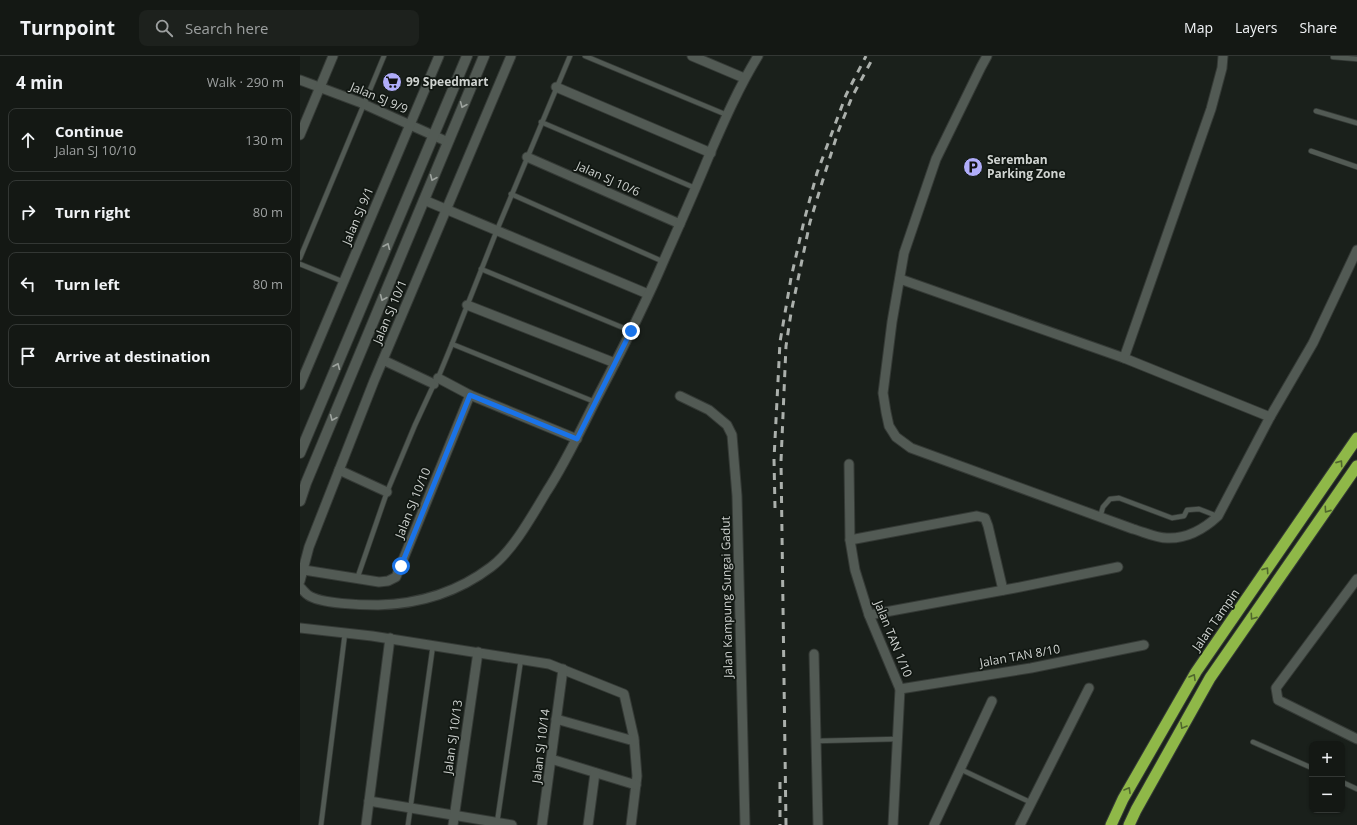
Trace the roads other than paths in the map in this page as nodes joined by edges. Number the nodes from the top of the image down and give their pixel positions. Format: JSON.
{"nodes":[{"id":1,"x":333,"y":56,"type":"edge"},
{"id":2,"x":384,"y":56,"type":"edge"},
{"id":3,"x":439,"y":56,"type":"edge"},
{"id":4,"x":467,"y":56,"type":"edge"},
{"id":5,"x":484,"y":56,"type":"edge"},
{"id":6,"x":511,"y":56,"type":"edge"},
{"id":7,"x":570,"y":56,"type":"edge"},
{"id":8,"x":585,"y":56,"type":"edge"},
{"id":9,"x":692,"y":56,"type":"edge"},
{"id":10,"x":758,"y":56,"type":"edge"},
{"id":11,"x":987,"y":56,"type":"edge"},
{"id":12,"x":1223,"y":56,"type":"edge"},
{"id":13,"x":1333,"y":57,"type":"dead end"},
{"id":14,"x":1357,"y":59,"type":"edge"},
{"id":15,"x":744,"y":78,"type":"junction"},
{"id":16,"x":300,"y":80,"type":"edge"},
{"id":17,"x":556,"y":87,"type":"junction"},
{"id":18,"x":320,"y":88,"type":"junction"},
{"id":19,"x":364,"y":104,"type":"junction"},
{"id":20,"x":1316,"y":111,"type":"dead end"},
{"id":21,"x":727,"y":115,"type":"junction"},
{"id":22,"x":541,"y":122,"type":"junction"},
{"id":23,"x":1357,"y":123,"type":"edge"},
{"id":24,"x":410,"y":124,"type":"junction"},
{"id":25,"x":300,"y":134,"type":"edge"},
{"id":26,"x":434,"y":135,"type":"junction"},
{"id":27,"x":448,"y":142,"type":"junction"},
{"id":28,"x":1311,"y":151,"type":"dead end"},
{"id":29,"x":710,"y":153,"type":"junction"},
{"id":30,"x":527,"y":157,"type":"junction"},
{"id":31,"x":1357,"y":167,"type":"edge"},
{"id":32,"x":695,"y":188,"type":"junction"},
{"id":33,"x":511,"y":194,"type":"junction"},
{"id":34,"x":424,"y":200,"type":"junction"},
{"id":35,"x":446,"y":209,"type":"junction"},
{"id":36,"x":680,"y":224,"type":"junction"},
{"id":37,"x":496,"y":230,"type":"junction"},
{"id":38,"x":1357,"y":250,"type":"edge"},
{"id":39,"x":300,"y":258,"type":"edge"},
{"id":40,"x":664,"y":262,"type":"junction"},
{"id":41,"x":300,"y":264,"type":"edge"},
{"id":42,"x":481,"y":269,"type":"junction"},
{"id":43,"x":900,"y":279,"type":"junction"},
{"id":44,"x":344,"y":282,"type":"junction"},
{"id":45,"x":648,"y":294,"type":"junction"},
{"id":46,"x":467,"y":305,"type":"junction"},
{"id":47,"x":631,"y":331,"type":"junction"},
{"id":48,"x":452,"y":344,"type":"junction"},
{"id":49,"x":1124,"y":358,"type":"junction"},
{"id":50,"x":382,"y":360,"type":"junction"},
{"id":51,"x":615,"y":363,"type":"junction"},
{"id":52,"x":436,"y":381,"type":"junction"},
{"id":53,"x":300,"y":385,"type":"edge"},
{"id":54,"x":470,"y":395,"type":"junction"},
{"id":55,"x":680,"y":396,"type":"dead end"},
{"id":56,"x":595,"y":402,"type":"junction"},
{"id":57,"x":1270,"y":417,"type":"junction"},
{"id":58,"x":1357,"y":438,"type":"edge"},
{"id":59,"x":577,"y":439,"type":"junction"},
{"id":60,"x":300,"y":454,"type":"edge"},
{"id":61,"x":850,"y":464,"type":"dead end"},
{"id":62,"x":1357,"y":466,"type":"edge"},
{"id":63,"x":339,"y":470,"type":"junction"},
{"id":64,"x":387,"y":492,"type":"junction"},
{"id":65,"x":300,"y":501,"type":"edge"},
{"id":66,"x":1218,"y":516,"type":"junction"},
{"id":67,"x":1100,"y":517,"type":"junction"},
{"id":68,"x":850,"y":540,"type":"junction"},
{"id":69,"x":1118,"y":568,"type":"dead end"},
{"id":70,"x":304,"y":570,"type":"junction"},
{"id":71,"x":357,"y":579,"type":"junction"},
{"id":72,"x":1357,"y":579,"type":"edge"},
{"id":73,"x":300,"y":581,"type":"edge"},
{"id":74,"x":300,"y":587,"type":"edge"},
{"id":75,"x":1004,"y":590,"type":"junction"},
{"id":76,"x":868,"y":616,"type":"junction"},
{"id":77,"x":300,"y":628,"type":"edge"},
{"id":78,"x":345,"y":633,"type":"junction"},
{"id":79,"x":390,"y":638,"type":"junction"},
{"id":80,"x":433,"y":645,"type":"junction"},
{"id":81,"x":1144,"y":645,"type":"dead end"},
{"id":82,"x":478,"y":652,"type":"junction"},
{"id":83,"x":814,"y":654,"type":"dead end"},
{"id":84,"x":521,"y":659,"type":"junction"},
{"id":85,"x":563,"y":669,"type":"junction"},
{"id":86,"x":1089,"y":688,"type":"dead end"},
{"id":87,"x":900,"y":689,"type":"junction"},
{"id":88,"x":992,"y":701,"type":"dead end"},
{"id":89,"x":556,"y":719,"type":"junction"},
{"id":90,"x":897,"y":739,"type":"junction"},
{"id":91,"x":1357,"y":739,"type":"edge"},
{"id":92,"x":634,"y":741,"type":"junction"},
{"id":93,"x":816,"y":741,"type":"junction"},
{"id":94,"x":1253,"y":742,"type":"dead end"},
{"id":95,"x":551,"y":759,"type":"junction"},
{"id":96,"x":1309,"y":767,"type":"edge"},
{"id":97,"x":960,"y":768,"type":"junction"},
{"id":98,"x":595,"y":773,"type":"junction"},
{"id":99,"x":1345,"y":783,"type":"edge"},
{"id":100,"x":636,"y":785,"type":"junction"},
{"id":101,"x":1357,"y":789,"type":"edge"},
{"id":102,"x":369,"y":801,"type":"junction"},
{"id":103,"x":1032,"y":802,"type":"junction"},
{"id":104,"x":410,"y":809,"type":"junction"},
{"id":105,"x":453,"y":821,"type":"edge"},
{"id":106,"x":497,"y":824,"type":"edge"},
{"id":107,"x":321,"y":825,"type":"edge"},
{"id":108,"x":366,"y":825,"type":"edge"},
{"id":109,"x":408,"y":825,"type":"edge"},
{"id":110,"x":512,"y":825,"type":"edge"},
{"id":111,"x":542,"y":825,"type":"edge"},
{"id":112,"x":588,"y":825,"type":"edge"},
{"id":113,"x":631,"y":825,"type":"edge"},
{"id":114,"x":745,"y":825,"type":"edge"},
{"id":115,"x":818,"y":825,"type":"edge"},
{"id":116,"x":892,"y":825,"type":"edge"},
{"id":117,"x":934,"y":825,"type":"edge"},
{"id":118,"x":1020,"y":825,"type":"edge"},
{"id":119,"x":1111,"y":825,"type":"edge"},
{"id":120,"x":1129,"y":825,"type":"edge"}],
"edges":[{"from":1,"to":18,"type":"street"},
{"from":2,"to":19,"type":"lane"},
{"from":3,"to":24,"type":"street","name":"Jalan SJ 9/1"},
{"from":4,"to":26,"type":"street"},
{"from":5,"to":27,"type":"street","one_way":true},
{"from":6,"to":35,"type":"street","name":"Jalan SJ 10/1"},
{"from":7,"to":17,"type":"lane"},
{"from":8,"to":21,"type":"lane"},
{"from":9,"to":15,"type":"street"},
{"from":10,"to":15,"type":"street"},
{"from":11,"to":43,"type":"street"},
{"from":12,"to":49,"type":"street"},
{"from":13,"to":14,"type":"lane"},
{"from":15,"to":21,"type":"street"},
{"from":16,"to":18,"type":"street","name":"Jalan SJ 9/9"},
{"from":17,"to":22,"type":"lane"},
{"from":17,"to":29,"type":"street"},
{"from":18,"to":19,"type":"street","name":"Jalan SJ 9/9"},
{"from":18,"to":25,"type":"street"},
{"from":19,"to":24,"type":"street","name":"Jalan SJ 9/9"},
{"from":19,"to":39,"type":"lane"},
{"from":20,"to":23,"type":"lane"},
{"from":21,"to":29,"type":"street"},
{"from":22,"to":30,"type":"lane"},
{"from":22,"to":32,"type":"lane"},
{"from":24,"to":26,"type":"street","name":"Jalan SJ 9/9"},
{"from":24,"to":44,"type":"street","name":"Jalan SJ 9/1"},
{"from":26,"to":27,"type":"street","name":"Jalan SJ 9/9"},
{"from":60,"to":26,"type":"street","one_way":true},
{"from":27,"to":34,"type":"street","one_way":true},
{"from":28,"to":31,"type":"lane"},
{"from":29,"to":32,"type":"street"},
{"from":30,"to":33,"type":"lane"},
{"from":30,"to":36,"type":"street","name":"Jalan SJ 10/6"},
{"from":32,"to":36,"type":"street"},
{"from":33,"to":37,"type":"lane"},
{"from":33,"to":40,"type":"lane"},
{"from":34,"to":35,"type":"street"},
{"from":34,"to":65,"type":"street","one_way":true},
{"from":35,"to":37,"type":"street"},
{"from":35,"to":50,"type":"street","name":"Jalan SJ 10/1"},
{"from":36,"to":40,"type":"street"},
{"from":37,"to":42,"type":"lane"},
{"from":37,"to":45,"type":"street"},
{"from":38,"to":57,"type":"street"},
{"from":40,"to":45,"type":"street"},
{"from":41,"to":44,"type":"lane"},
{"from":42,"to":46,"type":"lane"},
{"from":42,"to":47,"type":"lane"},
{"from":43,"to":49,"type":"street"},
{"from":43,"to":67,"type":"street"},
{"from":44,"to":53,"type":"street","name":"Jalan SJ 9/1"},
{"from":45,"to":47,"type":"street"},
{"from":46,"to":48,"type":"lane"},
{"from":46,"to":51,"type":"street"},
{"from":47,"to":51,"type":"street"},
{"from":48,"to":52,"type":"lane"},
{"from":48,"to":56,"type":"lane"},
{"from":49,"to":57,"type":"street"},
{"from":50,"to":52,"type":"street"},
{"from":50,"to":63,"type":"street","name":"Jalan SJ 10/1"},
{"from":51,"to":56,"type":"street"},
{"from":52,"to":54,"type":"street"},
{"from":52,"to":64,"type":"lane"},
{"from":54,"to":59,"type":"street"},
{"from":54,"to":71,"type":"street","name":"Jalan SJ 10/10"},
{"from":55,"to":114,"type":"street","name":"Jalan Kampung Sungai Gadut"},
{"from":56,"to":59,"type":"street"},
{"from":57,"to":66,"type":"street"},
{"from":119,"to":58,"type":"highway","name":"Jalan Tampin","one_way":true},
{"from":59,"to":74,"type":"street"},
{"from":61,"to":68,"type":"street","name":"Jalan TAN 1/10"},
{"from":62,"to":120,"type":"highway","one_way":true},
{"from":63,"to":64,"type":"street"},
{"from":63,"to":70,"type":"street","name":"Jalan SJ 10/1"},
{"from":64,"to":71,"type":"lane"},
{"from":66,"to":67,"type":"street"},
{"from":66,"to":67,"type":"lane"},
{"from":68,"to":75,"type":"street"},
{"from":68,"to":76,"type":"street","name":"Jalan TAN 1/10"},
{"from":69,"to":75,"type":"street"},
{"from":70,"to":71,"type":"street","name":"Jalan SJ 10/10"},
{"from":70,"to":73,"type":"street","name":"Jalan SJ 10/1"},
{"from":72,"to":91,"type":"street"},
{"from":75,"to":76,"type":"street"},
{"from":76,"to":87,"type":"street","name":"Jalan TAN 1/10"},
{"from":77,"to":78,"type":"street"},
{"from":78,"to":79,"type":"street"},
{"from":78,"to":107,"type":"lane"},
{"from":79,"to":80,"type":"street"},
{"from":79,"to":102,"type":"street"},
{"from":80,"to":82,"type":"street"},
{"from":80,"to":104,"type":"lane"},
{"from":81,"to":87,"type":"street","name":"Jalan TAN 8/10"},
{"from":82,"to":84,"type":"street"},
{"from":82,"to":105,"type":"street","name":"Jalan SJ 10/13"},
{"from":83,"to":93,"type":"street"},
{"from":84,"to":85,"type":"street"},
{"from":84,"to":106,"type":"lane"},
{"from":85,"to":89,"type":"street","name":"Jalan SJ 10/14"},
{"from":85,"to":92,"type":"street"},
{"from":86,"to":103,"type":"street"},
{"from":87,"to":90,"type":"street","name":"Jalan TAN 1/10"},
{"from":88,"to":97,"type":"street"},
{"from":89,"to":92,"type":"street"},
{"from":89,"to":95,"type":"street","name":"Jalan SJ 10/14"},
{"from":90,"to":93,"type":"lane"},
{"from":90,"to":116,"type":"street","name":"Jalan TAN 1/10"},
{"from":92,"to":100,"type":"street"},
{"from":93,"to":115,"type":"street"},
{"from":94,"to":96,"type":"lane"},
{"from":95,"to":98,"type":"street"},
{"from":95,"to":111,"type":"street","name":"Jalan SJ 10/14"},
{"from":97,"to":103,"type":"lane"},
{"from":97,"to":117,"type":"street"},
{"from":98,"to":100,"type":"street"},
{"from":98,"to":112,"type":"street"},
{"from":99,"to":101,"type":"lane"},
{"from":100,"to":113,"type":"street"},
{"from":102,"to":104,"type":"street"},
{"from":102,"to":108,"type":"street"},
{"from":103,"to":118,"type":"street"},
{"from":104,"to":105,"type":"street"},
{"from":104,"to":109,"type":"lane"},
{"from":105,"to":106,"type":"street"},
{"from":106,"to":110,"type":"street"}]}
